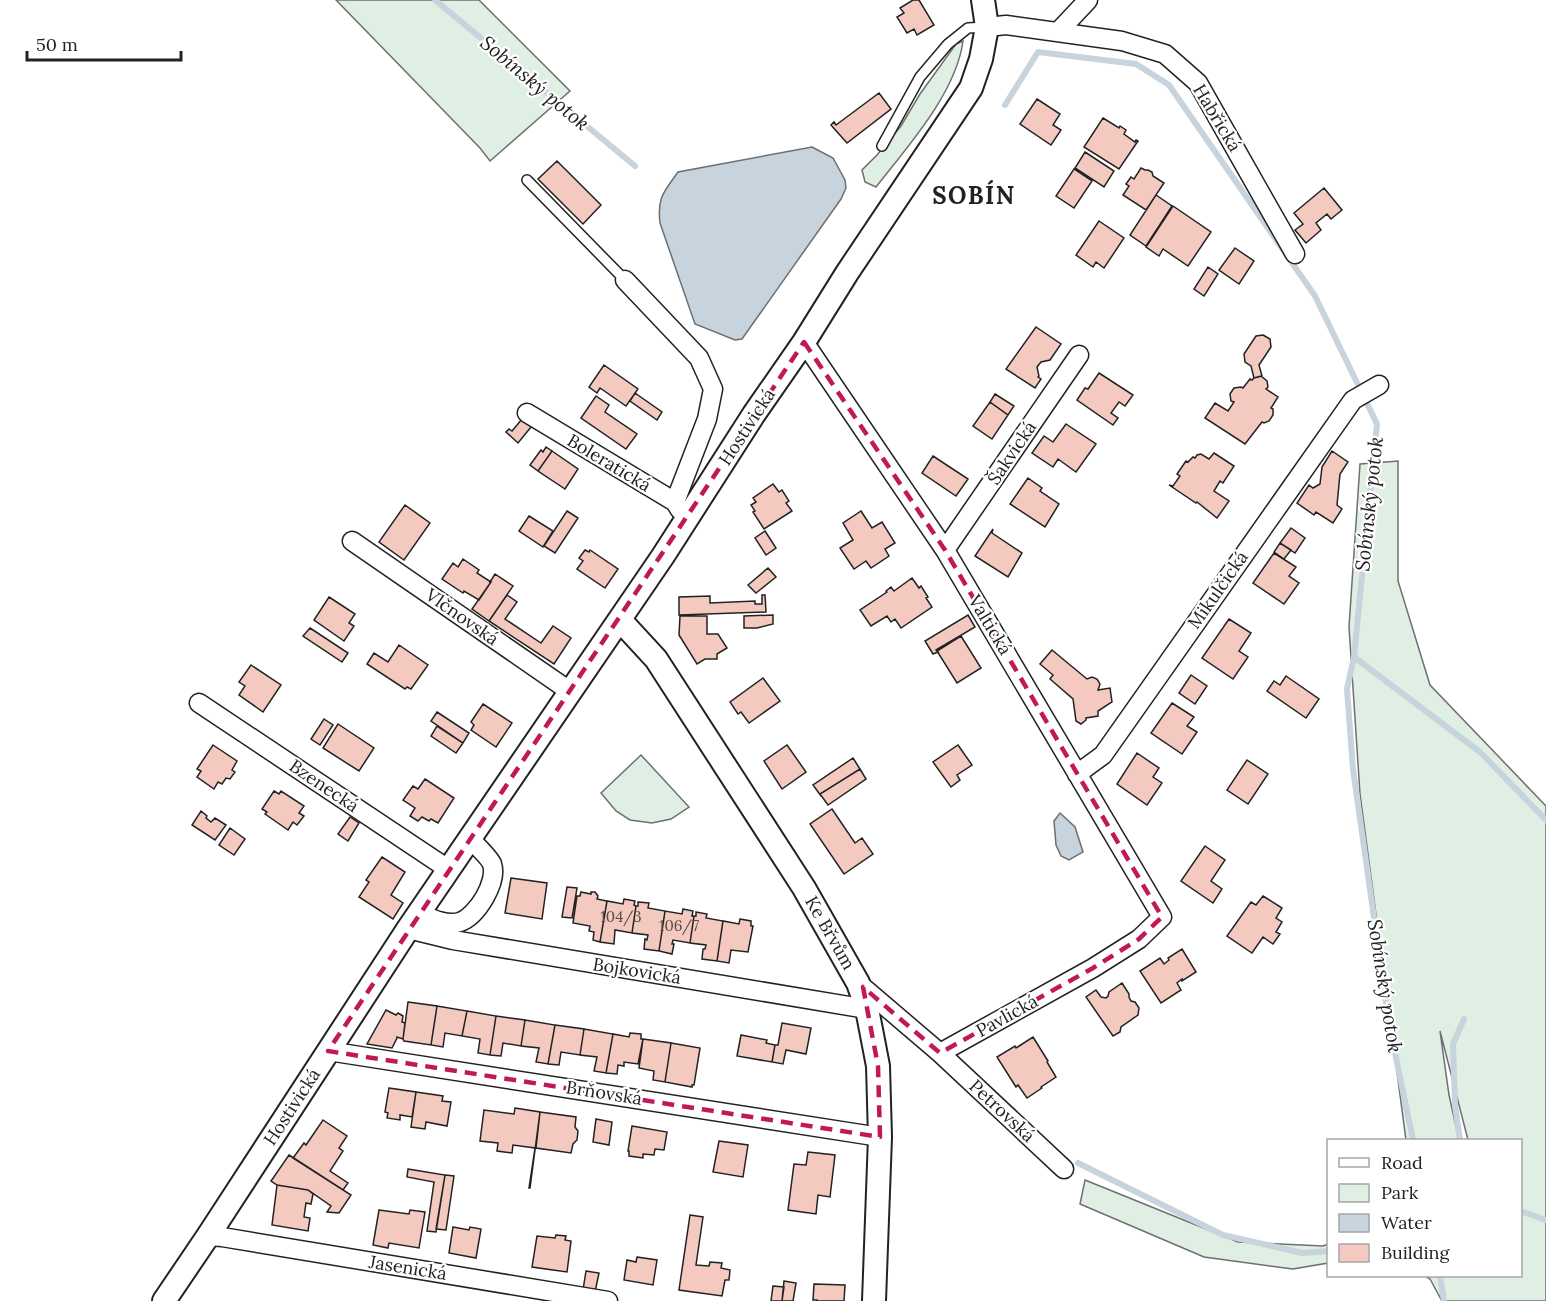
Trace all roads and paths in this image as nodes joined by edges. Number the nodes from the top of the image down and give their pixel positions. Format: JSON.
{"nodes":[{"id":1,"x":983,"y":0,"type":"edge"},
{"id":2,"x":1088,"y":0,"type":"edge"},
{"id":3,"x":987,"y":27,"type":"junction"},
{"id":4,"x":1058,"y":32,"type":"junction"},
{"id":5,"x":882,"y":146,"type":"dead end"},
{"id":6,"x":527,"y":180,"type":"dead end"},
{"id":7,"x":1295,"y":254,"type":"dead end"},
{"id":8,"x":626,"y":280,"type":"joint"},
{"id":9,"x":804,"y":342,"type":"junction"},
{"id":10,"x":1079,"y":355,"type":"dead end"},
{"id":11,"x":1379,"y":385,"type":"dead end"},
{"id":12,"x":527,"y":413,"type":"dead end"},
{"id":13,"x":681,"y":510,"type":"junction"},
{"id":14,"x":352,"y":541,"type":"dead end"},
{"id":15,"x":945,"y":550,"type":"junction"},
{"id":16,"x":620,"y":620,"type":"junction"},
{"id":17,"x":571,"y":692,"type":"junction"},
{"id":18,"x":199,"y":702,"type":"dead end"},
{"id":19,"x":1077,"y":774,"type":"junction"},
{"id":20,"x":470,"y":839,"type":"junction"},
{"id":21,"x":448,"y":869,"type":"junction"},
{"id":22,"x":1162,"y":917,"type":"joint"},
{"id":23,"x":413,"y":921,"type":"junction"},
{"id":24,"x":858,"y":983,"type":"junction"},
{"id":25,"x":867,"y":1009,"type":"junction"},
{"id":26,"x":328,"y":1051,"type":"junction"},
{"id":27,"x":940,"y":1053,"type":"junction"},
{"id":28,"x":880,"y":1137,"type":"junction"},
{"id":29,"x":1064,"y":1169,"type":"dead end"},
{"id":30,"x":208,"y":1236,"type":"junction"},
{"id":31,"x":164,"y":1301,"type":"edge"},
{"id":32,"x":608,"y":1301,"type":"edge"},
{"id":33,"x":874,"y":1301,"type":"edge"}],
"edges":[{"from":1,"to":3,"type":"street","name":"Hostivická"},
{"from":2,"to":4,"type":"street"},
{"from":3,"to":4,"type":"street","name":"Habřická"},
{"from":3,"to":5,"type":"lane"},
{"from":3,"to":9,"type":"street","name":"Hostivická"},
{"from":4,"to":7,"type":"street","name":"Habřická"},
{"from":6,"to":8,"type":"lane"},
{"from":8,"to":13,"type":"street","name":"Hostivická"},
{"from":9,"to":13,"type":"street","name":"Hostivická"},
{"from":9,"to":15,"type":"street","name":"Valtická"},
{"from":10,"to":15,"type":"street","name":"Šakvická"},
{"from":11,"to":19,"type":"street","name":"Mikulčická"},
{"from":12,"to":13,"type":"street","name":"Boleratická"},
{"from":13,"to":16,"type":"street","name":"Hostivická"},
{"from":14,"to":17,"type":"street","name":"Vlčnovská"},
{"from":15,"to":19,"type":"street","name":"Valtická"},
{"from":16,"to":17,"type":"street","name":"Hostivická"},
{"from":16,"to":24,"type":"street","name":"Ke Břvům"},
{"from":17,"to":20,"type":"street","name":"Hostivická"},
{"from":18,"to":21,"type":"street","name":"Bzenecká"},
{"from":19,"to":22,"type":"street","name":"Valtická"},
{"from":20,"to":21,"type":"street","name":"Hostivická"},
{"from":20,"to":23,"type":"street"},
{"from":21,"to":23,"type":"street","name":"Hostivická"},
{"from":22,"to":27,"type":"street","name":"Pavlická"},
{"from":23,"to":25,"type":"street","name":"Bojkovická"},
{"from":23,"to":26,"type":"street","name":"Hostivická"},
{"from":24,"to":25,"type":"street","name":"Ke Břvům"},
{"from":24,"to":27,"type":"street"},
{"from":25,"to":28,"type":"street","name":"Ke Břvům"},
{"from":26,"to":28,"type":"street","name":"Brňovská"},
{"from":26,"to":30,"type":"street","name":"Hostivická"},
{"from":27,"to":29,"type":"street","name":"Petrovská"},
{"from":28,"to":33,"type":"street","name":"Ke Břvům"},
{"from":30,"to":31,"type":"street","name":"Hostivická"},
{"from":30,"to":32,"type":"street","name":"Jasenická"}]}
